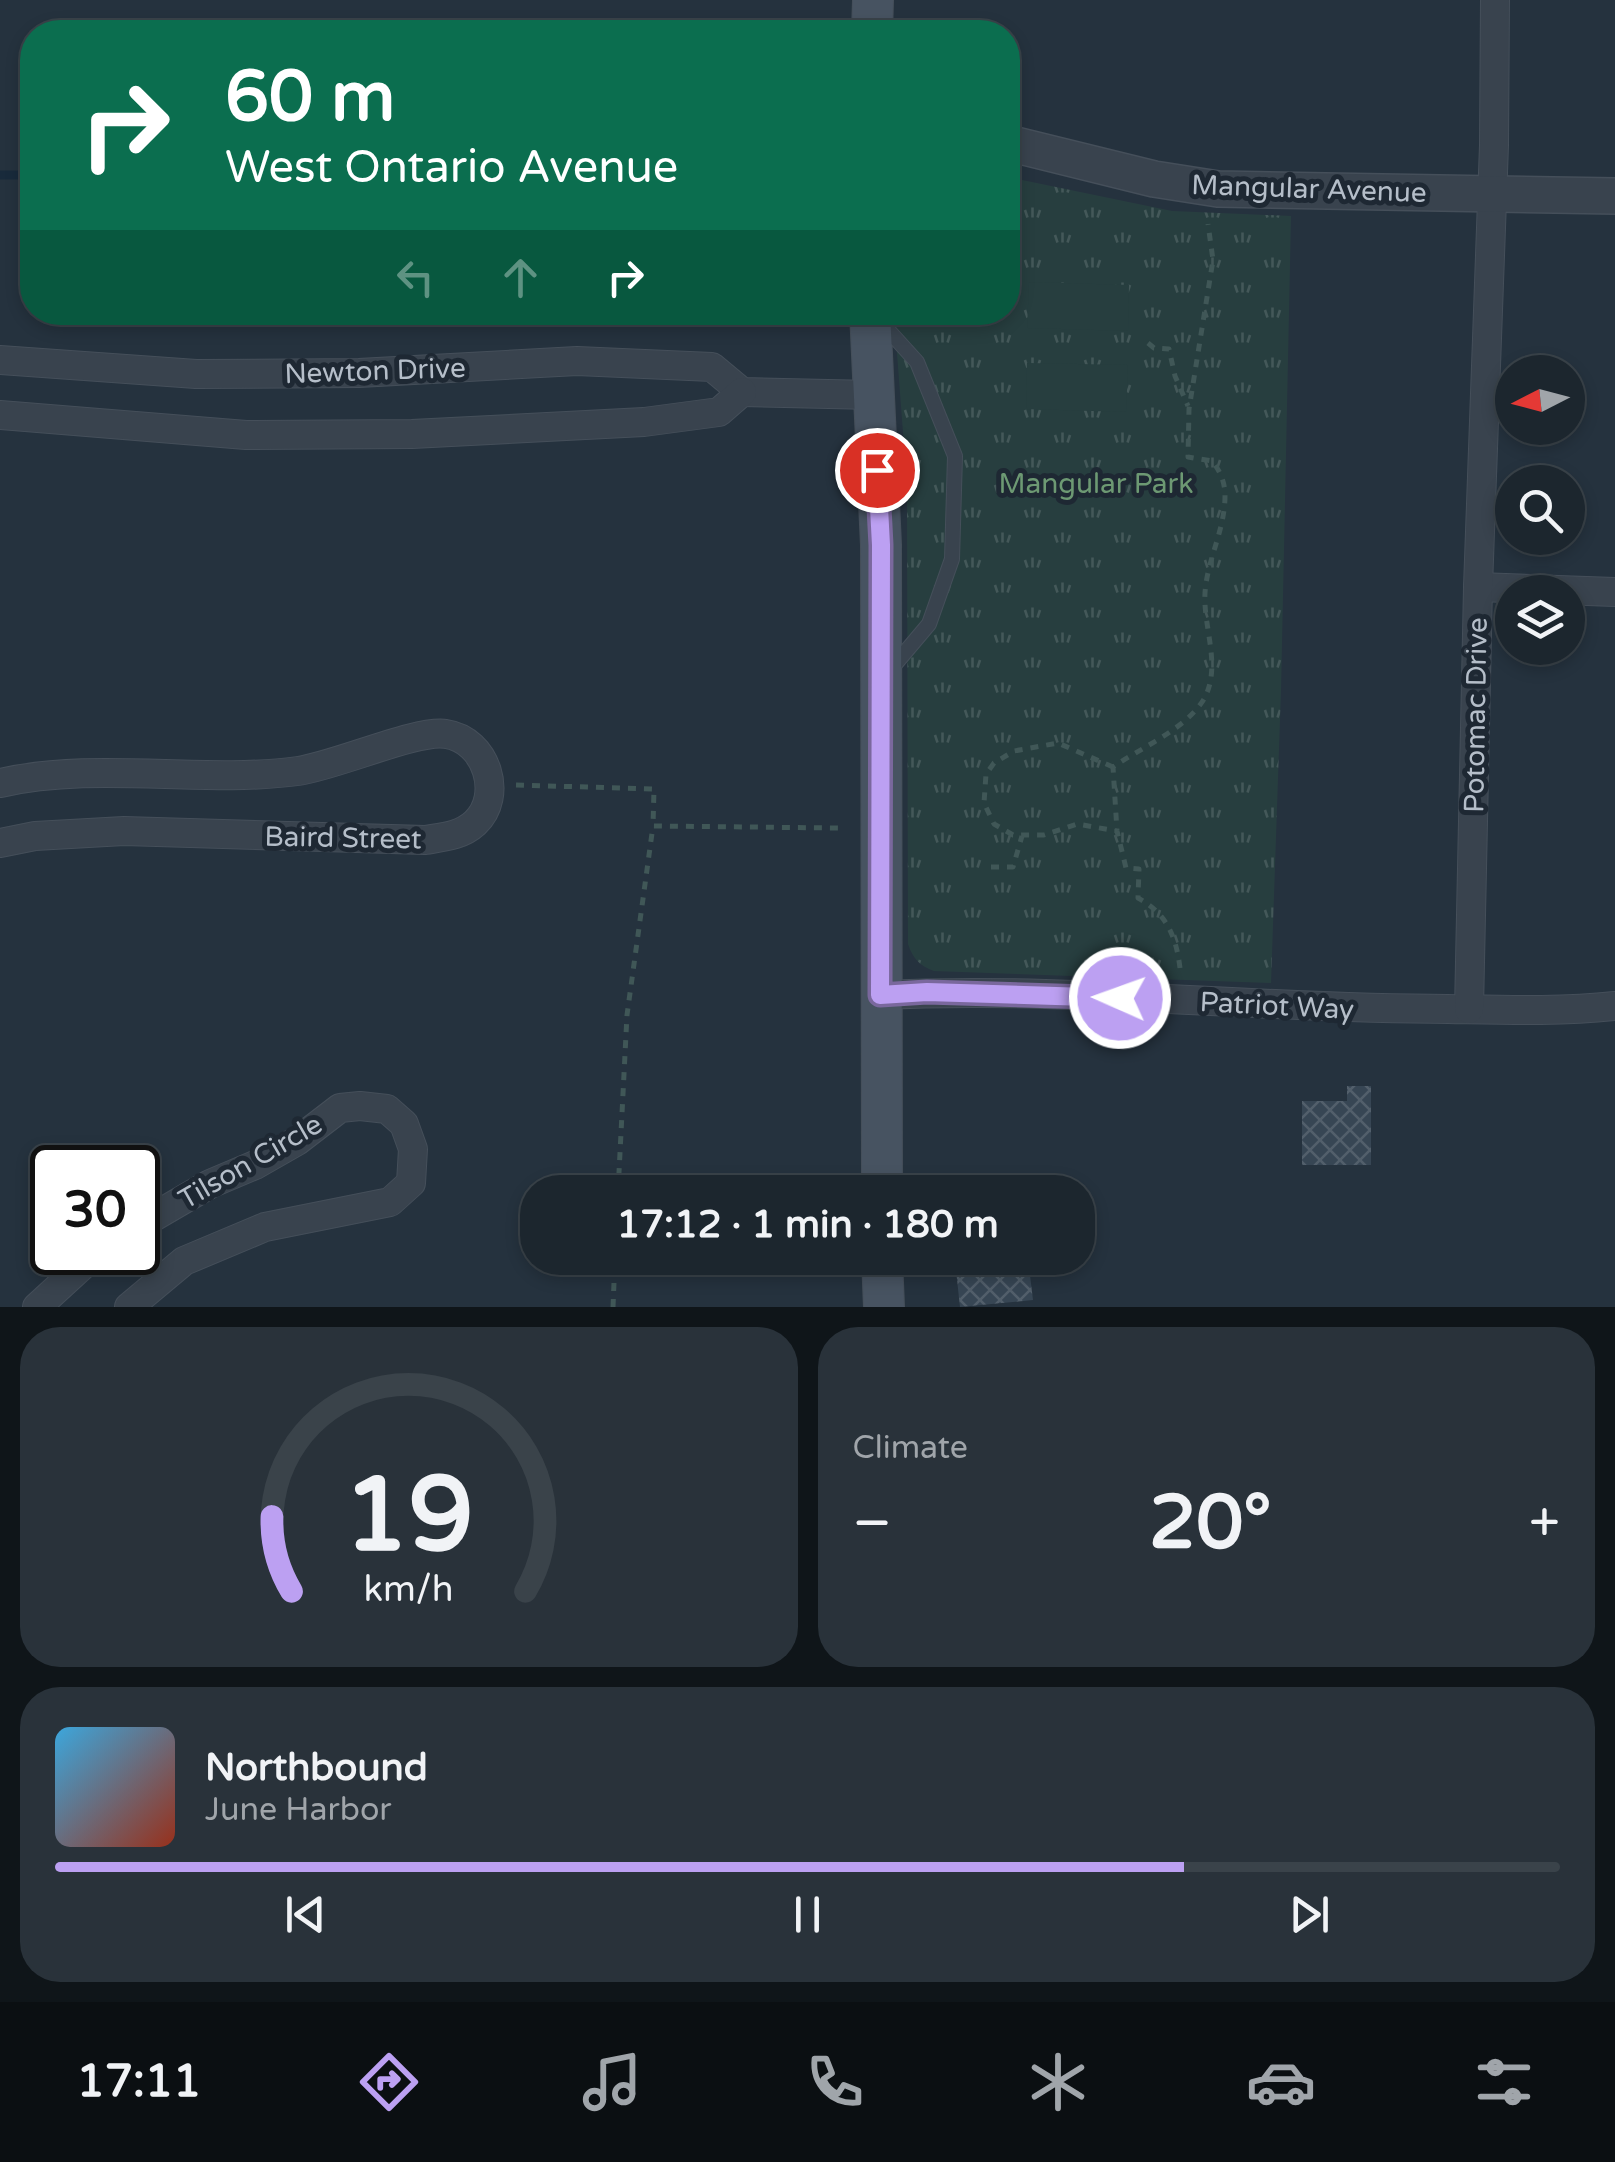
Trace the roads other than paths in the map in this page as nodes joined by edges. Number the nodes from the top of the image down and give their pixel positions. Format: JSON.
{"nodes":[{"id":1,"x":1494,"y":0,"type":"edge"},
{"id":2,"x":1020,"y":145,"type":"edge"},
{"id":3,"x":1493,"y":194,"type":"junction"},
{"id":4,"x":1615,"y":196,"type":"edge"},
{"id":5,"x":871,"y":325,"type":"edge"},
{"id":6,"x":883,"y":325,"type":"edge"},
{"id":7,"x":0,"y":360,"type":"edge"},
{"id":8,"x":742,"y":392,"type":"junction"},
{"id":9,"x":874,"y":395,"type":"junction"},
{"id":10,"x":0,"y":415,"type":"edge"},
{"id":11,"x":1478,"y":587,"type":"junction"},
{"id":12,"x":1615,"y":592,"type":"edge"},
{"id":13,"x":881,"y":681,"type":"junction"},
{"id":14,"x":0,"y":783,"type":"edge"},
{"id":15,"x":0,"y":844,"type":"edge"},
{"id":16,"x":880,"y":995,"type":"junction"},
{"id":17,"x":1615,"y":1006,"type":"edge"},
{"id":18,"x":1469,"y":1010,"type":"junction"},
{"id":19,"x":882,"y":1175,"type":"edge"},
{"id":20,"x":160,"y":1213,"type":"edge"},
{"id":21,"x":72,"y":1275,"type":"edge"},
{"id":22,"x":883,"y":1275,"type":"edge"},
{"id":23,"x":38,"y":1307,"type":"edge"},
{"id":24,"x":129,"y":1307,"type":"edge"},
{"id":25,"x":884,"y":1307,"type":"edge"}],
"edges":[{"from":1,"to":3,"type":"street","name":"Potomac Drive"},
{"from":2,"to":3,"type":"street","name":"Mangular Avenue"},
{"from":3,"to":4,"type":"street","name":"Mangular Avenue"},
{"from":3,"to":11,"type":"street","name":"Potomac Drive"},
{"from":5,"to":9,"type":"main road"},
{"from":6,"to":13,"type":"lane"},
{"from":7,"to":8,"type":"street","name":"Newton Drive"},
{"from":8,"to":9,"type":"street"},
{"from":8,"to":10,"type":"street"},
{"from":9,"to":13,"type":"main road"},
{"from":11,"to":12,"type":"street"},
{"from":11,"to":18,"type":"street","name":"Potomac Drive"},
{"from":13,"to":16,"type":"main road"},
{"from":14,"to":15,"type":"street","name":"Baird Street"},
{"from":16,"to":18,"type":"street","name":"Patriot Way"},
{"from":16,"to":19,"type":"main road"},
{"from":17,"to":18,"type":"street","name":"Patriot Way"},
{"from":20,"to":24,"type":"street","name":"Tilson Circle"},
{"from":21,"to":23,"type":"street"},
{"from":22,"to":25,"type":"main road"}]}
